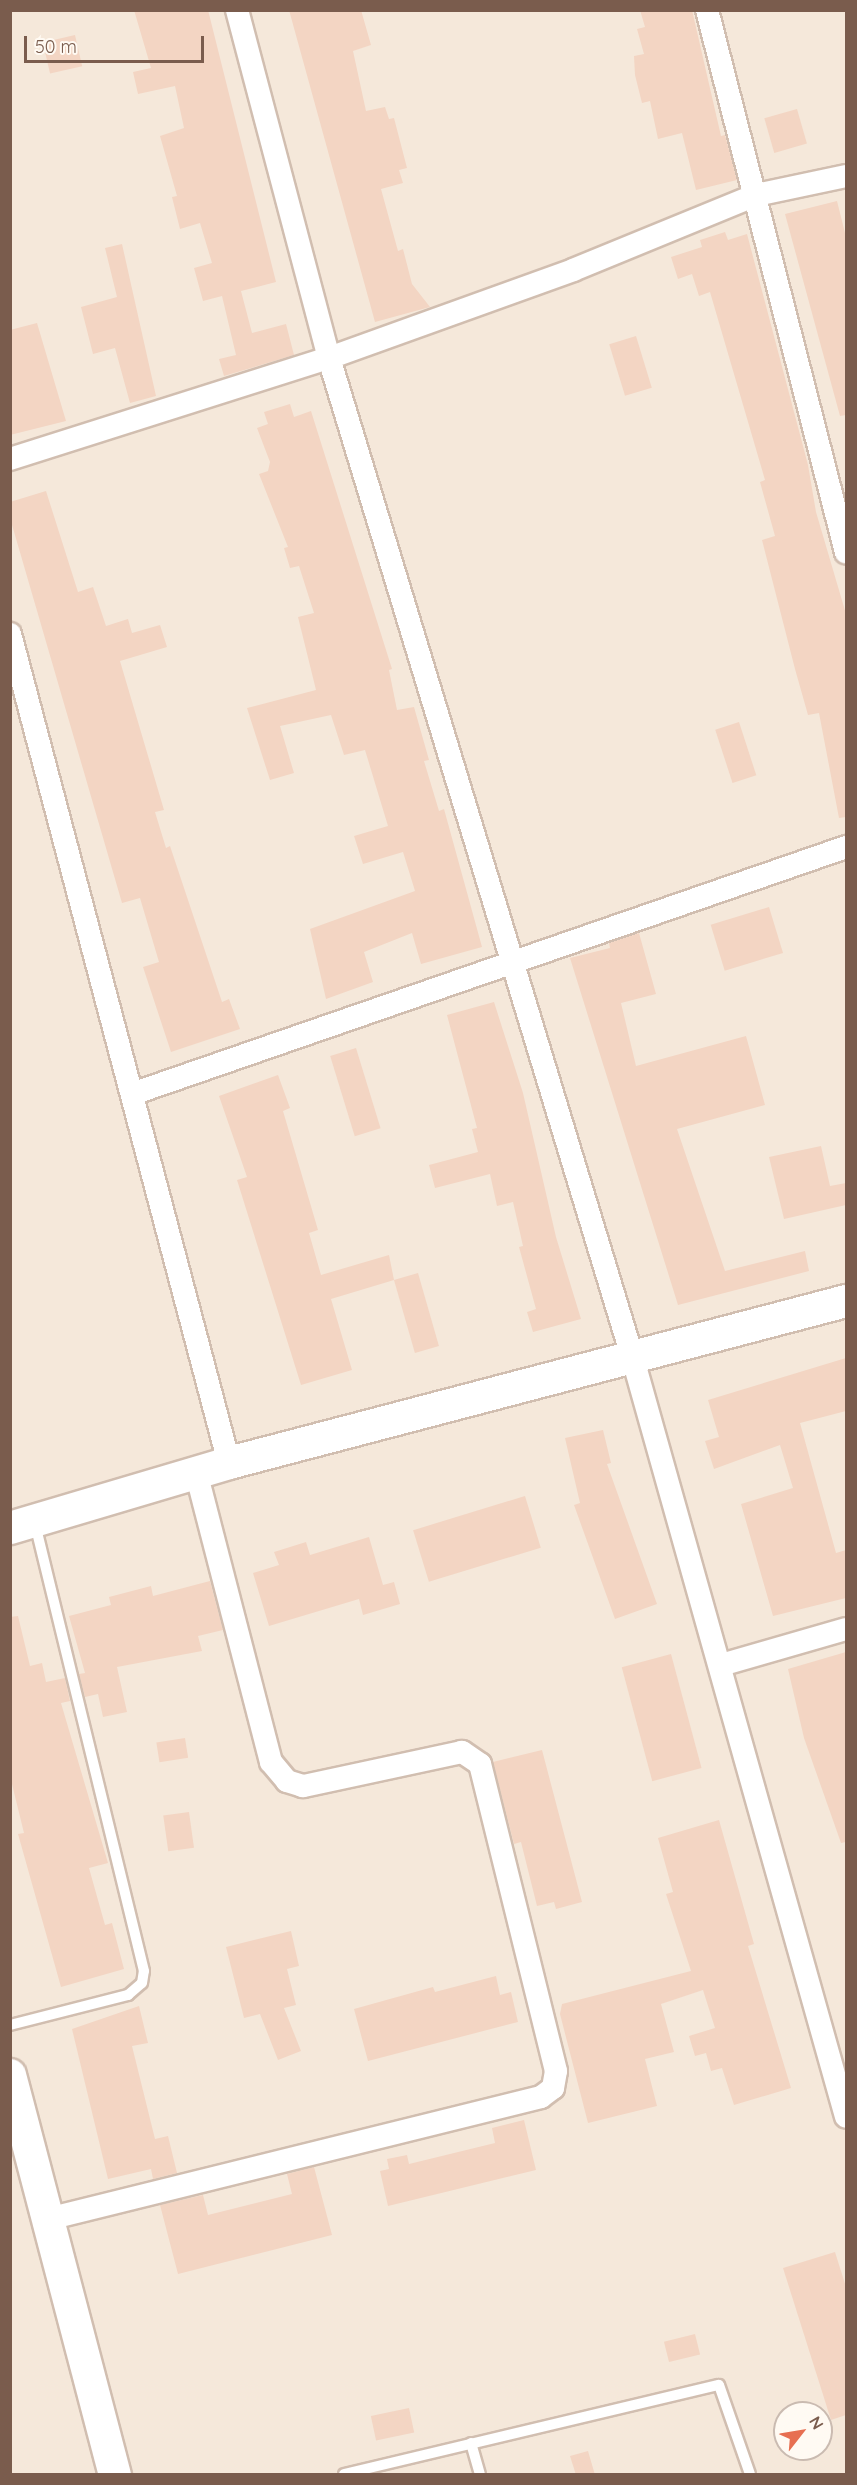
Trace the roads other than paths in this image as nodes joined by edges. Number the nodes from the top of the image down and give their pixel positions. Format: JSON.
{"nodes":[{"id":1,"x":237,"y":10,"type":"edge"},
{"id":2,"x":707,"y":10,"type":"edge"},
{"id":3,"x":846,"y":176,"type":"edge"},
{"id":4,"x":756,"y":195,"type":"junction"},
{"id":5,"x":329,"y":358,"type":"junction"},
{"id":6,"x":10,"y":459,"type":"edge"},
{"id":7,"x":846,"y":552,"type":"edge"},
{"id":8,"x":10,"y":634,"type":"edge"},
{"id":9,"x":846,"y":847,"type":"edge"},
{"id":10,"x":515,"y":958,"type":"junction"},
{"id":11,"x":132,"y":1094,"type":"junction"},
{"id":12,"x":846,"y":1301,"type":"edge"},
{"id":13,"x":633,"y":1359,"type":"junction"},
{"id":14,"x":229,"y":1463,"type":"junction"},
{"id":15,"x":196,"y":1473,"type":"junction"},
{"id":16,"x":23,"y":1525,"type":"edge"},
{"id":17,"x":846,"y":1629,"type":"edge"},
{"id":18,"x":721,"y":1665,"type":"junction"},
{"id":19,"x":10,"y":2025,"type":"edge"},
{"id":20,"x":10,"y":2075,"type":"edge"},
{"id":21,"x":846,"y":2110,"type":"edge"},
{"id":22,"x":48,"y":2219,"type":"junction"},
{"id":23,"x":471,"y":2443,"type":"junction"},
{"id":24,"x":115,"y":2475,"type":"edge"},
{"id":25,"x":344,"y":2475,"type":"edge"},
{"id":26,"x":480,"y":2475,"type":"edge"},
{"id":27,"x":750,"y":2475,"type":"edge"}],
"edges":[{"from":1,"to":5,"type":"street"},
{"from":2,"to":4,"type":"street"},
{"from":3,"to":4,"type":"street"},
{"from":4,"to":5,"type":"street"},
{"from":4,"to":7,"type":"street"},
{"from":5,"to":6,"type":"street"},
{"from":5,"to":10,"type":"street"},
{"from":8,"to":11,"type":"street"},
{"from":9,"to":10,"type":"street"},
{"from":10,"to":11,"type":"street"},
{"from":10,"to":13,"type":"street"},
{"from":11,"to":14,"type":"street"},
{"from":12,"to":13,"type":"street"},
{"from":13,"to":14,"type":"street"},
{"from":13,"to":18,"type":"street"},
{"from":14,"to":15,"type":"street"},
{"from":15,"to":16,"type":"street"},
{"from":15,"to":22,"type":"street"},
{"from":16,"to":19,"type":"lane"},
{"from":17,"to":18,"type":"street"},
{"from":18,"to":21,"type":"street"},
{"from":20,"to":22,"type":"street"},
{"from":22,"to":24,"type":"street"},
{"from":23,"to":25,"type":"lane"},
{"from":23,"to":26,"type":"lane"},
{"from":23,"to":27,"type":"lane"}]}
